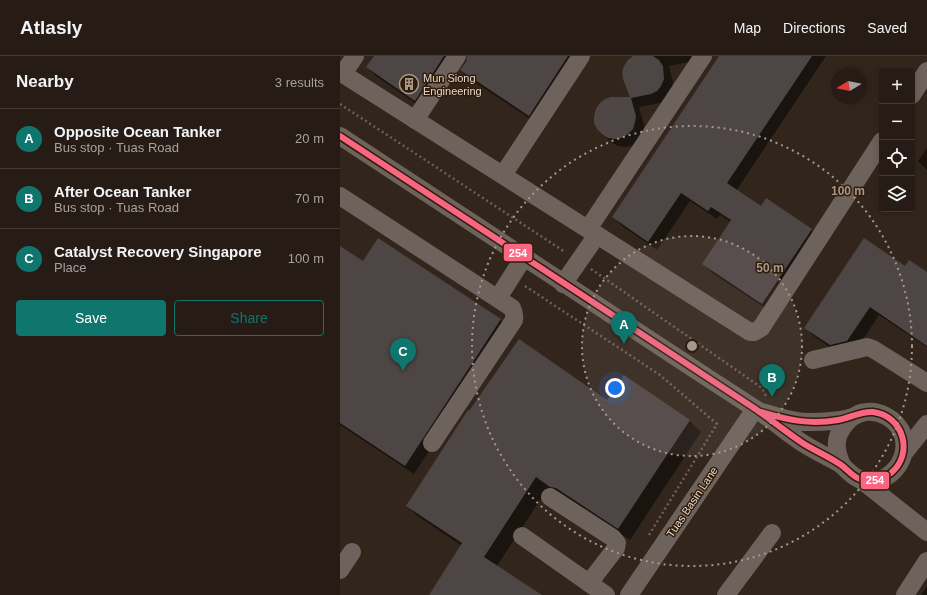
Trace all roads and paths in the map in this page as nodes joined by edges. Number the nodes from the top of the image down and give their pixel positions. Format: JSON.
{"nodes":[{"id":1,"x":355,"y":56,"type":"edge"},
{"id":2,"x":458,"y":56,"type":"edge"},
{"id":3,"x":581,"y":56,"type":"edge"},
{"id":4,"x":704,"y":56,"type":"edge"},
{"id":5,"x":927,"y":71,"type":"edge"},
{"id":6,"x":342,"y":73,"type":"edge"},
{"id":7,"x":915,"y":90,"type":"edge"},
{"id":8,"x":415,"y":120,"type":"junction"},
{"id":9,"x":341,"y":138,"type":"edge"},
{"id":10,"x":879,"y":146,"type":"edge"},
{"id":11,"x":503,"y":175,"type":"junction"},
{"id":12,"x":340,"y":196,"type":"edge"},
{"id":13,"x":592,"y":232,"type":"junction"},
{"id":14,"x":524,"y":257,"type":"junction"},
{"id":15,"x":511,"y":277,"type":"junction"},
{"id":16,"x":563,"y":284,"type":"junction"},
{"id":17,"x":498,"y":298,"type":"junction"},
{"id":18,"x":813,"y":360,"type":"dead end"},
{"id":19,"x":927,"y":384,"type":"edge"},
{"id":20,"x":758,"y":411,"type":"junction"},
{"id":21,"x":851,"y":418,"type":"junction"},
{"id":22,"x":927,"y":424,"type":"edge"},
{"id":23,"x":432,"y":443,"type":"dead end"},
{"id":24,"x":904,"y":453,"type":"junction"},
{"id":25,"x":842,"y":466,"type":"junction"},
{"id":26,"x":860,"y":479,"type":"junction"},
{"id":27,"x":550,"y":497,"type":"dead end"},
{"id":28,"x":927,"y":532,"type":"edge"},
{"id":29,"x":772,"y":533,"type":"dead end"},
{"id":30,"x":522,"y":536,"type":"dead end"},
{"id":31,"x":648,"y":536,"type":"dead end"},
{"id":32,"x":352,"y":552,"type":"dead end"},
{"id":33,"x":927,"y":561,"type":"edge"},
{"id":34,"x":340,"y":570,"type":"edge"},
{"id":35,"x":589,"y":583,"type":"junction"},
{"id":36,"x":606,"y":595,"type":"edge"},
{"id":37,"x":629,"y":595,"type":"edge"},
{"id":38,"x":726,"y":595,"type":"edge"},
{"id":39,"x":905,"y":595,"type":"edge"}],
"edges":[{"from":1,"to":6,"type":"street"},
{"from":2,"to":8,"type":"street"},
{"from":3,"to":11,"type":"street"},
{"from":4,"to":13,"type":"street"},
{"from":5,"to":7,"type":"street"},
{"from":6,"to":8,"type":"street"},
{"from":8,"to":11,"type":"street"},
{"from":9,"to":14,"type":"street"},
{"from":10,"to":13,"type":"street"},
{"from":11,"to":13,"type":"street"},
{"from":12,"to":17,"type":"street"},
{"from":13,"to":16,"type":"street"},
{"from":14,"to":15,"type":"street"},
{"from":14,"to":16,"type":"street"},
{"from":15,"to":17,"type":"street"},
{"from":15,"to":31,"type":"path"},
{"from":16,"to":20,"type":"street"},
{"from":17,"to":23,"type":"street"},
{"from":18,"to":19,"type":"street"},
{"from":20,"to":21,"type":"street"},
{"from":20,"to":25,"type":"street"},
{"from":20,"to":37,"type":"street","name":"Tuas Basin Lane"},
{"from":21,"to":24,"type":"street"},
{"from":21,"to":25,"type":"street"},
{"from":22,"to":24,"type":"street"},
{"from":24,"to":26,"type":"street"},
{"from":25,"to":26,"type":"street"},
{"from":26,"to":28,"type":"street"},
{"from":27,"to":35,"type":"street"},
{"from":29,"to":38,"type":"street"},
{"from":30,"to":35,"type":"street"},
{"from":32,"to":34,"type":"street"},
{"from":33,"to":39,"type":"street"},
{"from":35,"to":36,"type":"street"}]}
